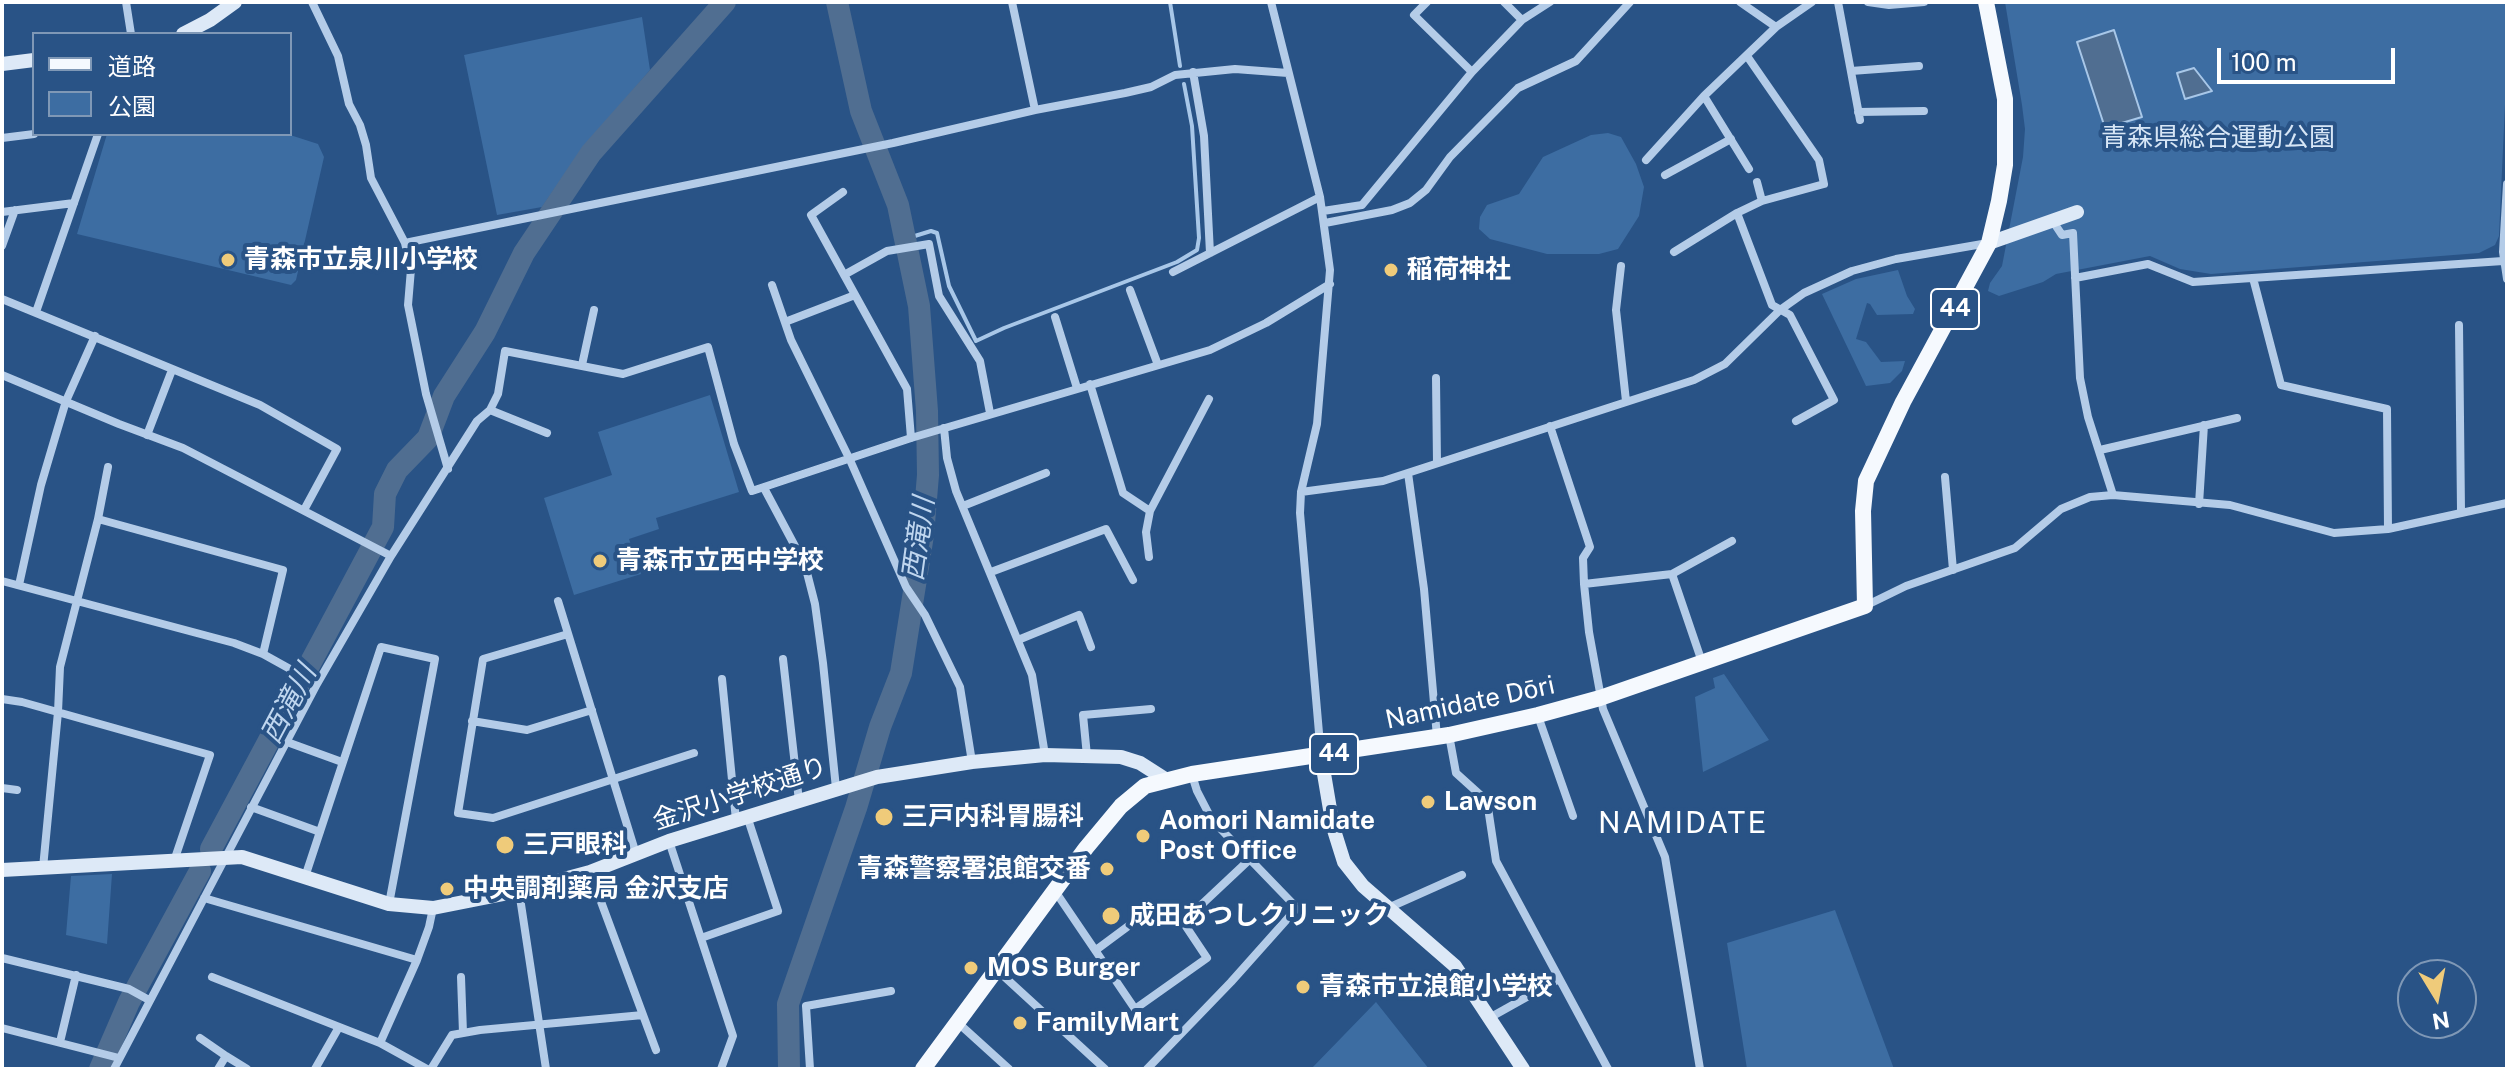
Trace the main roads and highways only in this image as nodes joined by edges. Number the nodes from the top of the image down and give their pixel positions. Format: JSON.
{"nodes":[{"id":1,"x":1986,"y":2,"type":"edge"},
{"id":2,"x":923,"y":1069,"type":"edge"}],
"edges":[{"from":1,"to":2,"type":"main road","name":"Namidate Dōri","number":"44"}]}
